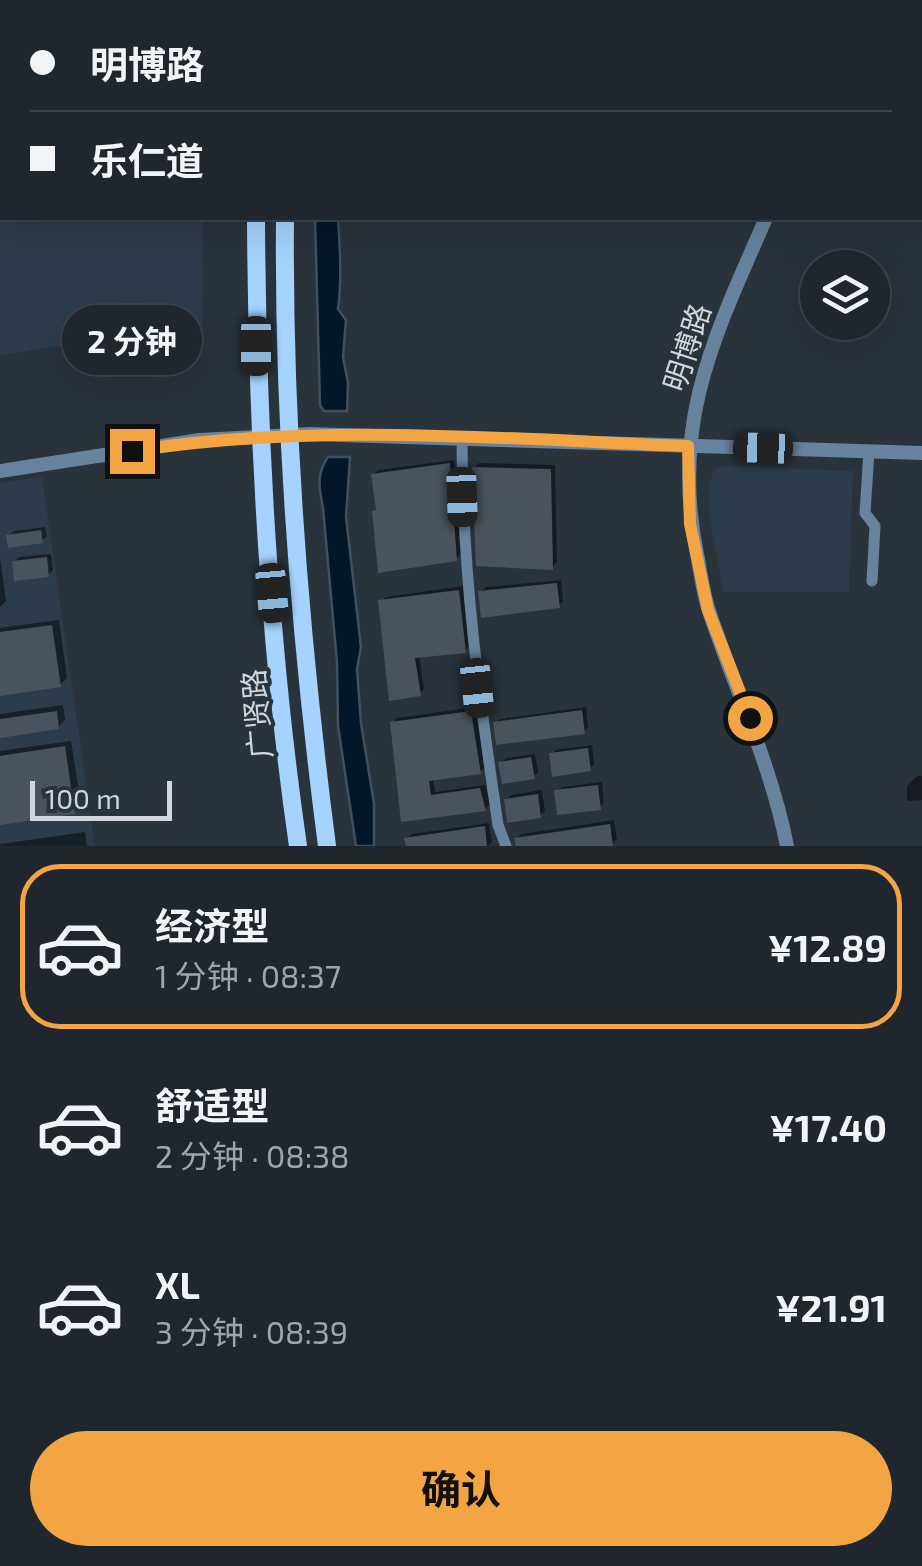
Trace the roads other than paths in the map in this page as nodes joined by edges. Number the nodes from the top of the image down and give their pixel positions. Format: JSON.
{"nodes":[{"id":1,"x":256,"y":220,"type":"edge"},
{"id":2,"x":285,"y":220,"type":"edge"},
{"id":3,"x":765,"y":220,"type":"edge"},
{"id":4,"x":290,"y":434,"type":"junction"},
{"id":5,"x":259,"y":436,"type":"junction"},
{"id":6,"x":462,"y":438,"type":"junction"},
{"id":7,"x":688,"y":446,"type":"junction"},
{"id":8,"x":869,"y":451,"type":"junction"},
{"id":9,"x":922,"y":453,"type":"edge"},
{"id":10,"x":0,"y":471,"type":"edge"},
{"id":11,"x":872,"y":582,"type":"dead end"},
{"id":12,"x":298,"y":846,"type":"edge"},
{"id":13,"x":327,"y":846,"type":"edge"},
{"id":14,"x":506,"y":846,"type":"edge"},
{"id":15,"x":787,"y":846,"type":"edge"}],
"edges":[{"from":1,"to":5,"type":"main road","name":"广贤路"},
{"from":2,"to":4,"type":"main road","name":"广贤路"},
{"from":3,"to":7,"type":"street","name":"明博路"},
{"from":4,"to":5,"type":"street"},
{"from":4,"to":6,"type":"street"},
{"from":4,"to":13,"type":"main road","name":"广贤路"},
{"from":5,"to":10,"type":"street"},
{"from":5,"to":12,"type":"main road","name":"广贤路"},
{"from":6,"to":7,"type":"street"},
{"from":6,"to":14,"type":"street"},
{"from":7,"to":8,"type":"street"},
{"from":7,"to":15,"type":"street","name":"明博路"},
{"from":8,"to":9,"type":"street"},
{"from":8,"to":11,"type":"street"}]}
